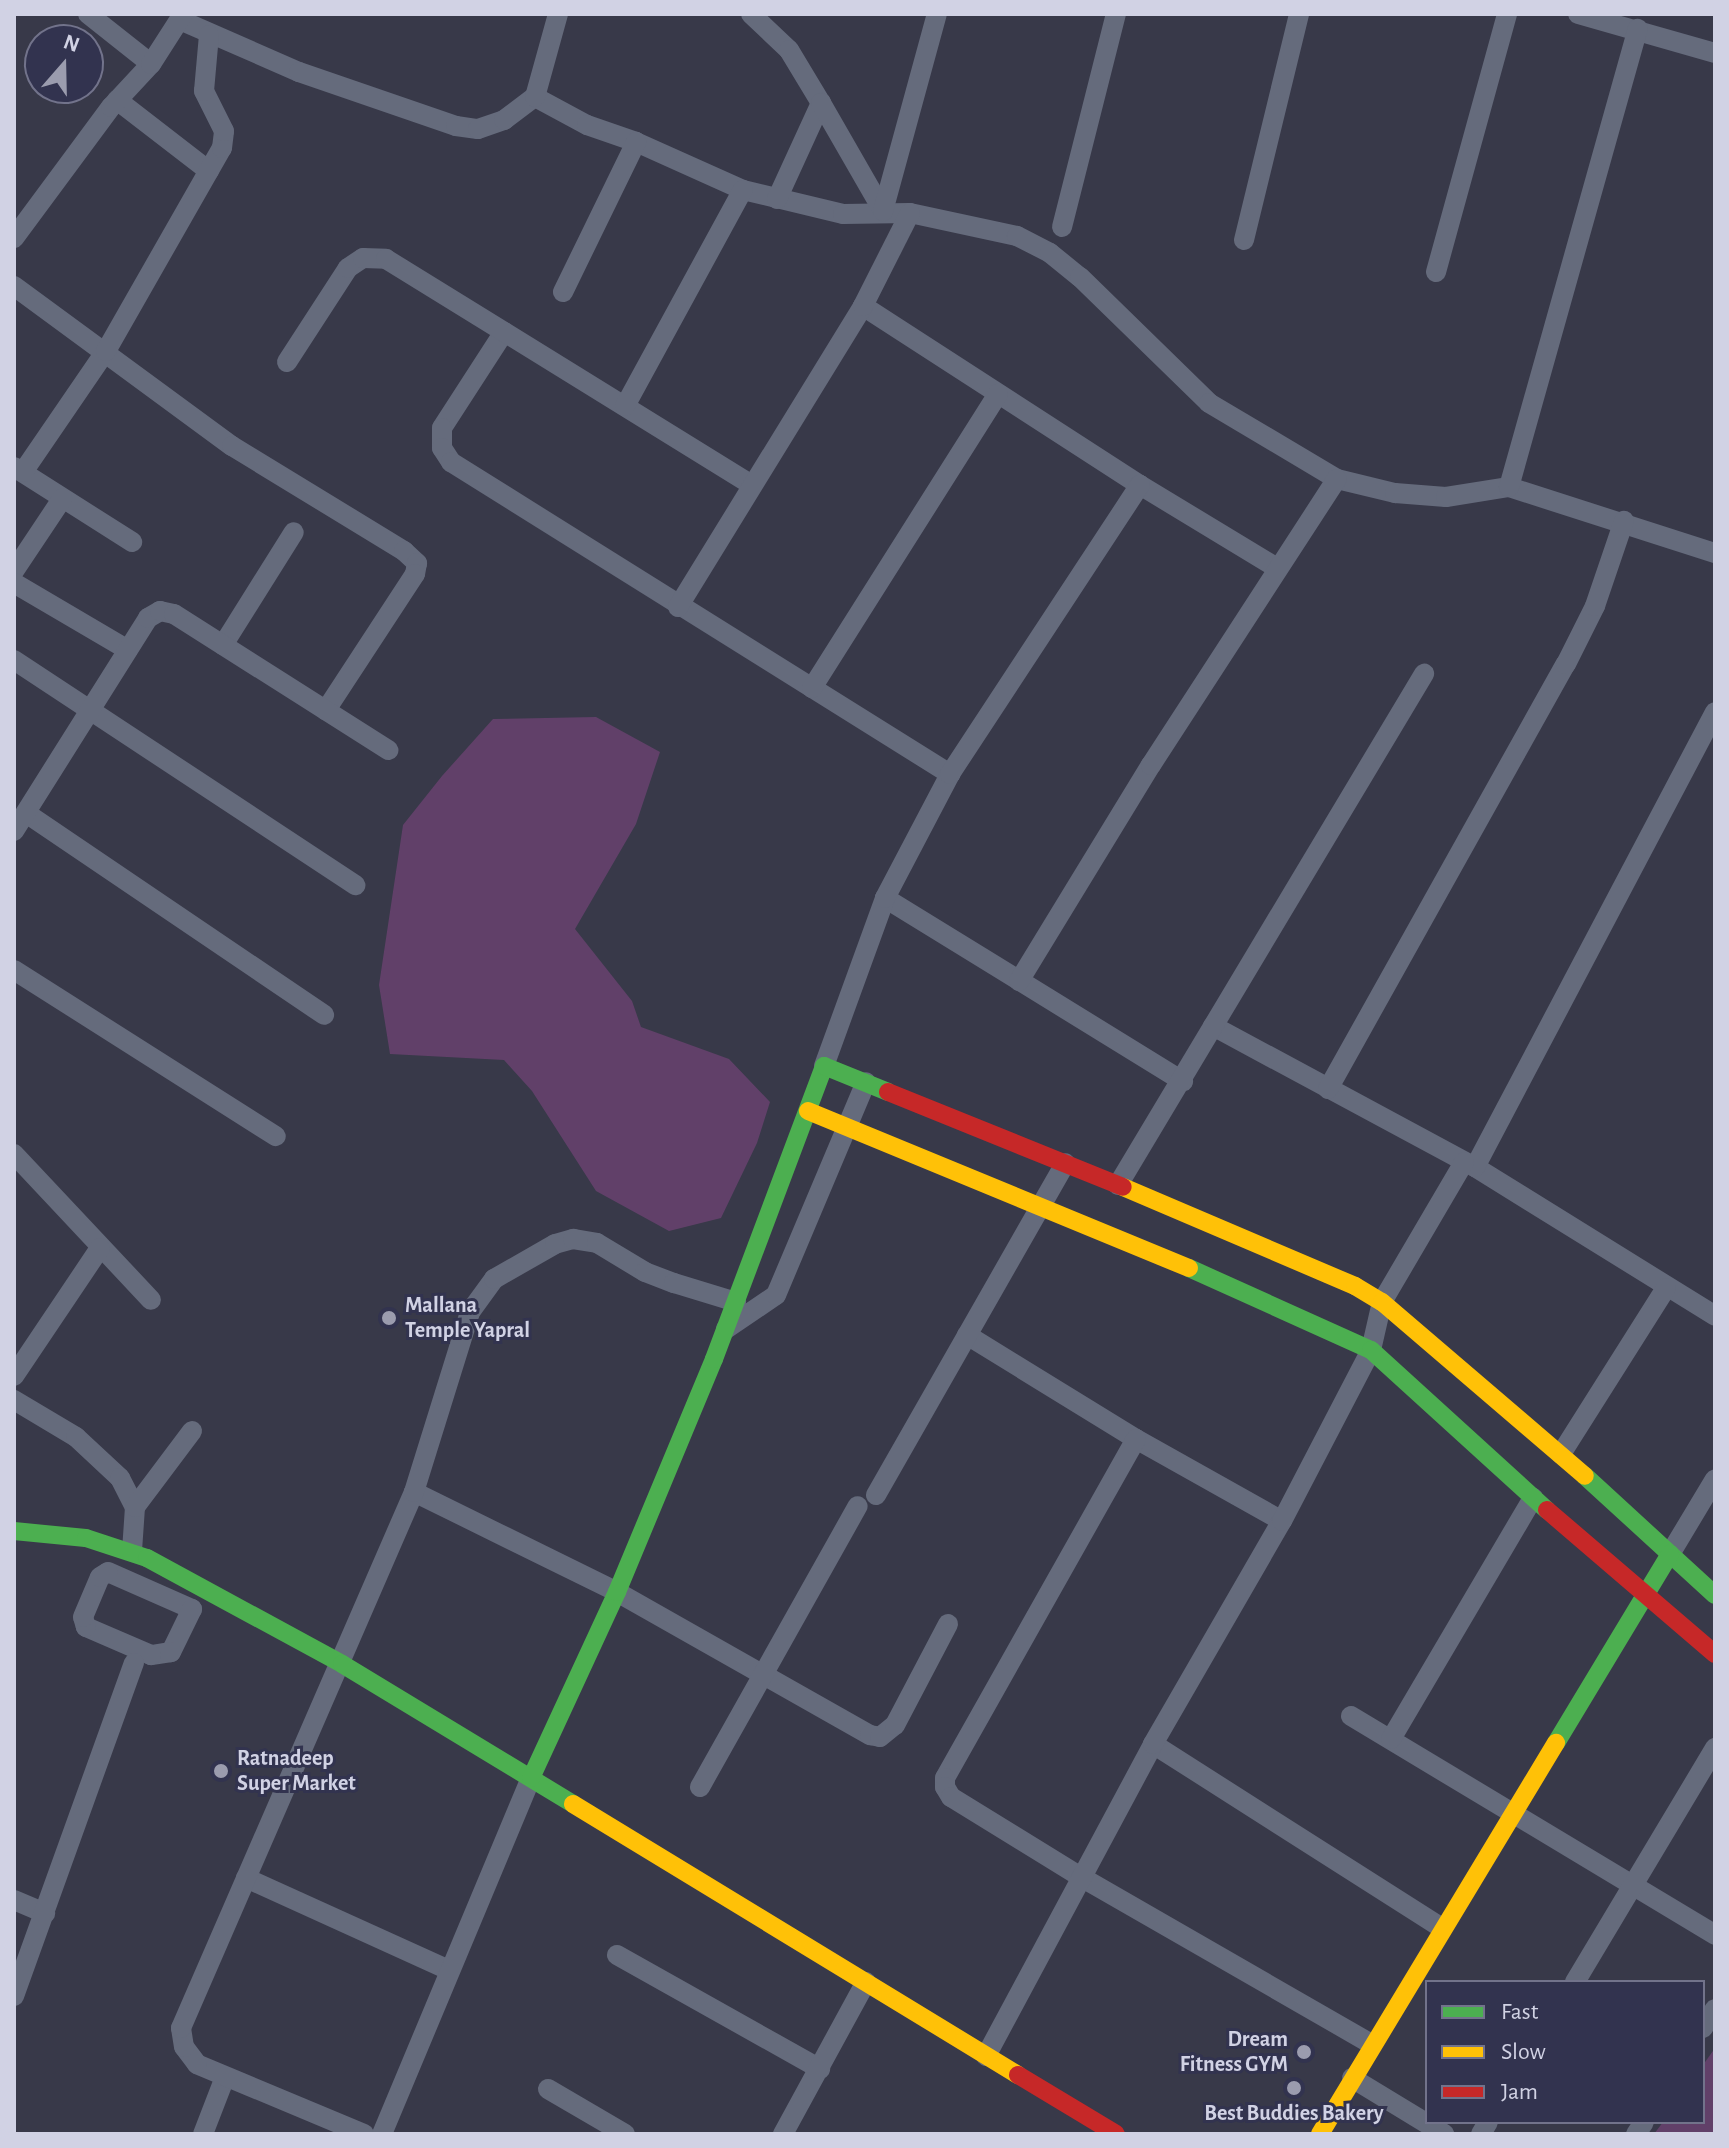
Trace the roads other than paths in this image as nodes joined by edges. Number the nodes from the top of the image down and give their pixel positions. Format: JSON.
{"nodes":[{"id":1,"x":88,"y":14,"type":"edge"},
{"id":2,"x":558,"y":14,"type":"edge"},
{"id":3,"x":751,"y":14,"type":"edge"},
{"id":4,"x":937,"y":14,"type":"edge"},
{"id":5,"x":1116,"y":14,"type":"edge"},
{"id":6,"x":1299,"y":14,"type":"edge"},
{"id":7,"x":1507,"y":14,"type":"edge"},
{"id":8,"x":1580,"y":15,"type":"edge"},
{"id":9,"x":181,"y":17,"type":"edge"},
{"id":10,"x":1638,"y":29,"type":"junction"},
{"id":11,"x":209,"y":35,"type":"junction"},
{"id":12,"x":1714,"y":52,"type":"edge"},
{"id":13,"x":151,"y":64,"type":"junction"},
{"id":14,"x":535,"y":97,"type":"junction"},
{"id":15,"x":117,"y":100,"type":"junction"},
{"id":16,"x":821,"y":103,"type":"junction"},
{"id":17,"x":636,"y":142,"type":"junction"},
{"id":18,"x":209,"y":171,"type":"junction"},
{"id":19,"x":743,"y":190,"type":"junction"},
{"id":20,"x":777,"y":199,"type":"junction"},
{"id":21,"x":883,"y":211,"type":"junction"},
{"id":22,"x":910,"y":213,"type":"junction"},
{"id":23,"x":1062,"y":227,"type":"dead end"},
{"id":24,"x":14,"y":238,"type":"edge"},
{"id":25,"x":1244,"y":240,"type":"dead end"},
{"id":26,"x":1436,"y":272,"type":"dead end"},
{"id":27,"x":14,"y":286,"type":"edge"},
{"id":28,"x":563,"y":292,"type":"dead end"},
{"id":29,"x":863,"y":306,"type":"junction"},
{"id":30,"x":504,"y":332,"type":"junction"},
{"id":31,"x":106,"y":351,"type":"junction"},
{"id":32,"x":287,"y":362,"type":"dead end"},
{"id":33,"x":998,"y":394,"type":"junction"},
{"id":34,"x":625,"y":406,"type":"junction"},
{"id":35,"x":18,"y":470,"type":"edge"},
{"id":36,"x":1337,"y":479,"type":"junction"},
{"id":37,"x":752,"y":485,"type":"junction"},
{"id":38,"x":1140,"y":485,"type":"junction"},
{"id":39,"x":1509,"y":487,"type":"junction"},
{"id":40,"x":62,"y":499,"type":"junction"},
{"id":41,"x":1624,"y":521,"type":"junction"},
{"id":42,"x":294,"y":532,"type":"dead end"},
{"id":43,"x":132,"y":542,"type":"dead end"},
{"id":44,"x":1715,"y":553,"type":"edge"},
{"id":45,"x":1277,"y":568,"type":"junction"},
{"id":46,"x":14,"y":571,"type":"edge"},
{"id":47,"x":14,"y":583,"type":"edge"},
{"id":48,"x":678,"y":607,"type":"junction"},
{"id":49,"x":223,"y":645,"type":"junction"},
{"id":50,"x":128,"y":650,"type":"junction"},
{"id":51,"x":14,"y":660,"type":"edge"},
{"id":52,"x":1424,"y":674,"type":"dead end"},
{"id":53,"x":812,"y":688,"type":"junction"},
{"id":54,"x":326,"y":710,"type":"junction"},
{"id":55,"x":90,"y":711,"type":"junction"},
{"id":56,"x":1715,"y":712,"type":"edge"},
{"id":57,"x":388,"y":750,"type":"dead end"},
{"id":58,"x":950,"y":774,"type":"junction"},
{"id":59,"x":26,"y":813,"type":"junction"},
{"id":60,"x":14,"y":831,"type":"edge"},
{"id":61,"x":355,"y":885,"type":"dead end"},
{"id":62,"x":885,"y":898,"type":"junction"},
{"id":63,"x":14,"y":970,"type":"edge"},
{"id":64,"x":1019,"y":981,"type":"junction"},
{"id":65,"x":324,"y":1015,"type":"dead end"},
{"id":66,"x":1213,"y":1026,"type":"junction"},
{"id":67,"x":824,"y":1066,"type":"junction"},
{"id":68,"x":1183,"y":1081,"type":"junction"},
{"id":69,"x":866,"y":1082,"type":"junction"},
{"id":70,"x":1328,"y":1089,"type":"junction"},
{"id":71,"x":808,"y":1111,"type":"junction"},
{"id":72,"x":847,"y":1125,"type":"junction"},
{"id":73,"x":276,"y":1136,"type":"dead end"},
{"id":74,"x":14,"y":1154,"type":"edge"},
{"id":75,"x":1065,"y":1163,"type":"junction"},
{"id":76,"x":1470,"y":1164,"type":"junction"},
{"id":77,"x":1118,"y":1185,"type":"junction"},
{"id":78,"x":1039,"y":1207,"type":"junction"},
{"id":79,"x":100,"y":1248,"type":"junction"},
{"id":80,"x":1666,"y":1288,"type":"junction"},
{"id":81,"x":151,"y":1300,"type":"dead end"},
{"id":82,"x":736,"y":1302,"type":"junction"},
{"id":83,"x":1382,"y":1302,"type":"junction"},
{"id":84,"x":1715,"y":1316,"type":"edge"},
{"id":85,"x":725,"y":1330,"type":"junction"},
{"id":86,"x":967,"y":1335,"type":"junction"},
{"id":87,"x":1371,"y":1350,"type":"junction"},
{"id":88,"x":14,"y":1376,"type":"edge"},
{"id":89,"x":14,"y":1400,"type":"edge"},
{"id":90,"x":192,"y":1431,"type":"dead end"},
{"id":91,"x":1136,"y":1439,"type":"junction"},
{"id":92,"x":1561,"y":1454,"type":"junction"},
{"id":93,"x":1715,"y":1479,"type":"edge"},
{"id":94,"x":414,"y":1492,"type":"junction"},
{"id":95,"x":1533,"y":1498,"type":"junction"},
{"id":96,"x":135,"y":1507,"type":"junction"},
{"id":97,"x":1282,"y":1521,"type":"junction"},
{"id":98,"x":14,"y":1531,"type":"edge"},
{"id":99,"x":140,"y":1554,"type":"junction"},
{"id":100,"x":1670,"y":1554,"type":"junction"},
{"id":101,"x":136,"y":1582,"type":"junction"},
{"id":102,"x":202,"y":1588,"type":"junction"},
{"id":103,"x":617,"y":1592,"type":"junction"},
{"id":104,"x":1646,"y":1595,"type":"junction"},
{"id":105,"x":1715,"y":1595,"type":"edge"},
{"id":106,"x":192,"y":1609,"type":"junction"},
{"id":107,"x":948,"y":1624,"type":"dead end"},
{"id":108,"x":1715,"y":1654,"type":"edge"},
{"id":109,"x":134,"y":1663,"type":"dead end"},
{"id":110,"x":342,"y":1664,"type":"junction"},
{"id":111,"x":763,"y":1675,"type":"junction"},
{"id":112,"x":1351,"y":1716,"type":"dead end"},
{"id":113,"x":1391,"y":1739,"type":"junction"},
{"id":114,"x":1153,"y":1744,"type":"junction"},
{"id":115,"x":1715,"y":1748,"type":"edge"},
{"id":116,"x":531,"y":1778,"type":"junction"},
{"id":117,"x":700,"y":1787,"type":"dead end"},
{"id":118,"x":1512,"y":1813,"type":"junction"},
{"id":119,"x":1081,"y":1877,"type":"junction"},
{"id":120,"x":246,"y":1878,"type":"junction"},
{"id":121,"x":1635,"y":1887,"type":"junction"},
{"id":122,"x":14,"y":1900,"type":"edge"},
{"id":123,"x":45,"y":1913,"type":"junction"},
{"id":124,"x":1442,"y":1928,"type":"junction"},
{"id":125,"x":1715,"y":1935,"type":"edge"},
{"id":126,"x":617,"y":1955,"type":"dead end"},
{"id":127,"x":449,"y":1970,"type":"junction"},
{"id":128,"x":1576,"y":1980,"type":"edge"},
{"id":129,"x":866,"y":1982,"type":"junction"},
{"id":130,"x":14,"y":1996,"type":"edge"},
{"id":131,"x":1371,"y":2044,"type":"junction"},
{"id":132,"x":986,"y":2056,"type":"junction"},
{"id":133,"x":820,"y":2069,"type":"junction"},
{"id":134,"x":225,"y":2077,"type":"junction"},
{"id":135,"x":1352,"y":2078,"type":"junction"},
{"id":136,"x":548,"y":2089,"type":"dead end"},
{"id":137,"x":1425,"y":2122,"type":"edge"},
{"id":138,"x":613,"y":2131,"type":"edge"},
{"id":139,"x":203,"y":2134,"type":"edge"},
{"id":140,"x":364,"y":2134,"type":"edge"},
{"id":141,"x":382,"y":2134,"type":"edge"},
{"id":142,"x":783,"y":2134,"type":"edge"},
{"id":143,"x":1116,"y":2134,"type":"edge"},
{"id":144,"x":1320,"y":2134,"type":"edge"}],
"edges":[{"from":1,"to":13,"type":"street"},
{"from":2,"to":14,"type":"street"},
{"from":3,"to":16,"type":"street"},
{"from":4,"to":21,"type":"street"},
{"from":5,"to":23,"type":"street"},
{"from":6,"to":25,"type":"street"},
{"from":7,"to":26,"type":"street"},
{"from":8,"to":10,"type":"street"},
{"from":9,"to":11,"type":"street"},
{"from":9,"to":13,"type":"street"},
{"from":10,"to":12,"type":"street"},
{"from":10,"to":39,"type":"street"},
{"from":11,"to":14,"type":"street"},
{"from":11,"to":18,"type":"street"},
{"from":13,"to":15,"type":"street"},
{"from":14,"to":17,"type":"street"},
{"from":15,"to":18,"type":"street"},
{"from":15,"to":24,"type":"street"},
{"from":16,"to":20,"type":"street"},
{"from":16,"to":21,"type":"street"},
{"from":17,"to":19,"type":"street"},
{"from":17,"to":28,"type":"street"},
{"from":18,"to":31,"type":"street"},
{"from":19,"to":20,"type":"street"},
{"from":19,"to":34,"type":"street"},
{"from":20,"to":21,"type":"street"},
{"from":21,"to":22,"type":"street"},
{"from":22,"to":29,"type":"street"},
{"from":22,"to":36,"type":"street"},
{"from":27,"to":31,"type":"street"},
{"from":29,"to":33,"type":"street"},
{"from":29,"to":37,"type":"street"},
{"from":30,"to":32,"type":"street"},
{"from":30,"to":34,"type":"street"},
{"from":30,"to":48,"type":"street"},
{"from":31,"to":35,"type":"street"},
{"from":31,"to":54,"type":"street"},
{"from":33,"to":38,"type":"street"},
{"from":33,"to":53,"type":"street"},
{"from":34,"to":37,"type":"street"},
{"from":35,"to":40,"type":"street"},
{"from":36,"to":39,"type":"street"},
{"from":36,"to":45,"type":"street"},
{"from":37,"to":48,"type":"street"},
{"from":38,"to":45,"type":"street"},
{"from":38,"to":58,"type":"street"},
{"from":39,"to":41,"type":"street"},
{"from":40,"to":43,"type":"street"},
{"from":40,"to":46,"type":"street"},
{"from":41,"to":44,"type":"street"},
{"from":41,"to":70,"type":"street"},
{"from":42,"to":49,"type":"street"},
{"from":45,"to":64,"type":"street"},
{"from":47,"to":50,"type":"street"},
{"from":48,"to":53,"type":"street"},
{"from":49,"to":50,"type":"street"},
{"from":49,"to":54,"type":"street"},
{"from":50,"to":55,"type":"street"},
{"from":51,"to":55,"type":"street"},
{"from":52,"to":66,"type":"street"},
{"from":53,"to":58,"type":"street"},
{"from":54,"to":57,"type":"street"},
{"from":55,"to":59,"type":"street"},
{"from":55,"to":61,"type":"street"},
{"from":56,"to":76,"type":"street"},
{"from":58,"to":62,"type":"street"},
{"from":59,"to":60,"type":"street"},
{"from":59,"to":65,"type":"street"},
{"from":62,"to":64,"type":"street"},
{"from":62,"to":67,"type":"street"},
{"from":63,"to":73,"type":"street"},
{"from":64,"to":68,"type":"street"},
{"from":66,"to":68,"type":"street"},
{"from":66,"to":70,"type":"street"},
{"from":67,"to":69,"type":"street"},
{"from":67,"to":71,"type":"street"},
{"from":68,"to":77,"type":"street"},
{"from":69,"to":72,"type":"street"},
{"from":69,"to":75,"type":"street"},
{"from":70,"to":76,"type":"street"},
{"from":71,"to":72,"type":"street"},
{"from":71,"to":82,"type":"street"},
{"from":72,"to":78,"type":"street"},
{"from":72,"to":85,"type":"street"},
{"from":74,"to":79,"type":"street"},
{"from":75,"to":77,"type":"street"},
{"from":75,"to":78,"type":"street"},
{"from":76,"to":80,"type":"street"},
{"from":76,"to":83,"type":"street"},
{"from":77,"to":83,"type":"street"},
{"from":78,"to":86,"type":"street"},
{"from":78,"to":87,"type":"street"},
{"from":79,"to":81,"type":"street"},
{"from":79,"to":88,"type":"street"},
{"from":80,"to":84,"type":"street"},
{"from":80,"to":92,"type":"street"},
{"from":82,"to":85,"type":"street"},
{"from":82,"to":94,"type":"street"},
{"from":83,"to":87,"type":"street"},
{"from":83,"to":92,"type":"street"},
{"from":85,"to":103,"type":"street"},
{"from":86,"to":91,"type":"street"},
{"from":86,"to":111,"type":"street"},
{"from":87,"to":95,"type":"street"},
{"from":87,"to":97,"type":"street"},
{"from":89,"to":96,"type":"street"},
{"from":90,"to":96,"type":"street"},
{"from":91,"to":97,"type":"street"},
{"from":91,"to":119,"type":"street"},
{"from":92,"to":100,"type":"street"},
{"from":93,"to":100,"type":"street"},
{"from":94,"to":103,"type":"street"},
{"from":94,"to":110,"type":"street"},
{"from":95,"to":104,"type":"street"},
{"from":95,"to":113,"type":"street"},
{"from":96,"to":99,"type":"street"},
{"from":97,"to":114,"type":"street"},
{"from":98,"to":99,"type":"street"},
{"from":99,"to":101,"type":"street"},
{"from":99,"to":102,"type":"street"},
{"from":100,"to":104,"type":"street"},
{"from":100,"to":105,"type":"street"},
{"from":101,"to":106,"type":"street"},
{"from":101,"to":106,"type":"street"},
{"from":102,"to":106,"type":"street"},
{"from":102,"to":110,"type":"street"},
{"from":103,"to":111,"type":"street"},
{"from":103,"to":116,"type":"street"},
{"from":104,"to":108,"type":"street"},
{"from":104,"to":118,"type":"street"},
{"from":107,"to":111,"type":"street"},
{"from":109,"to":123,"type":"street"},
{"from":110,"to":116,"type":"street"},
{"from":110,"to":120,"type":"street"},
{"from":111,"to":117,"type":"street"},
{"from":112,"to":113,"type":"street"},
{"from":113,"to":118,"type":"street"},
{"from":114,"to":119,"type":"street"},
{"from":114,"to":124,"type":"street"},
{"from":115,"to":121,"type":"street"},
{"from":116,"to":127,"type":"street"},
{"from":116,"to":129,"type":"street"},
{"from":118,"to":121,"type":"street"},
{"from":118,"to":124,"type":"street"},
{"from":119,"to":131,"type":"street"},
{"from":119,"to":132,"type":"street"},
{"from":120,"to":127,"type":"street"},
{"from":120,"to":134,"type":"street"},
{"from":121,"to":125,"type":"street"},
{"from":121,"to":128,"type":"street"},
{"from":122,"to":123,"type":"street"},
{"from":123,"to":130,"type":"street"},
{"from":124,"to":131,"type":"street"},
{"from":126,"to":133,"type":"street"},
{"from":127,"to":141,"type":"street"},
{"from":129,"to":132,"type":"street"},
{"from":129,"to":133,"type":"street"},
{"from":131,"to":135,"type":"street"},
{"from":132,"to":143,"type":"street"},
{"from":133,"to":142,"type":"street"},
{"from":134,"to":139,"type":"street"},
{"from":134,"to":140,"type":"street"},
{"from":135,"to":137,"type":"street"},
{"from":135,"to":144,"type":"street"},
{"from":136,"to":138,"type":"street"}]}
